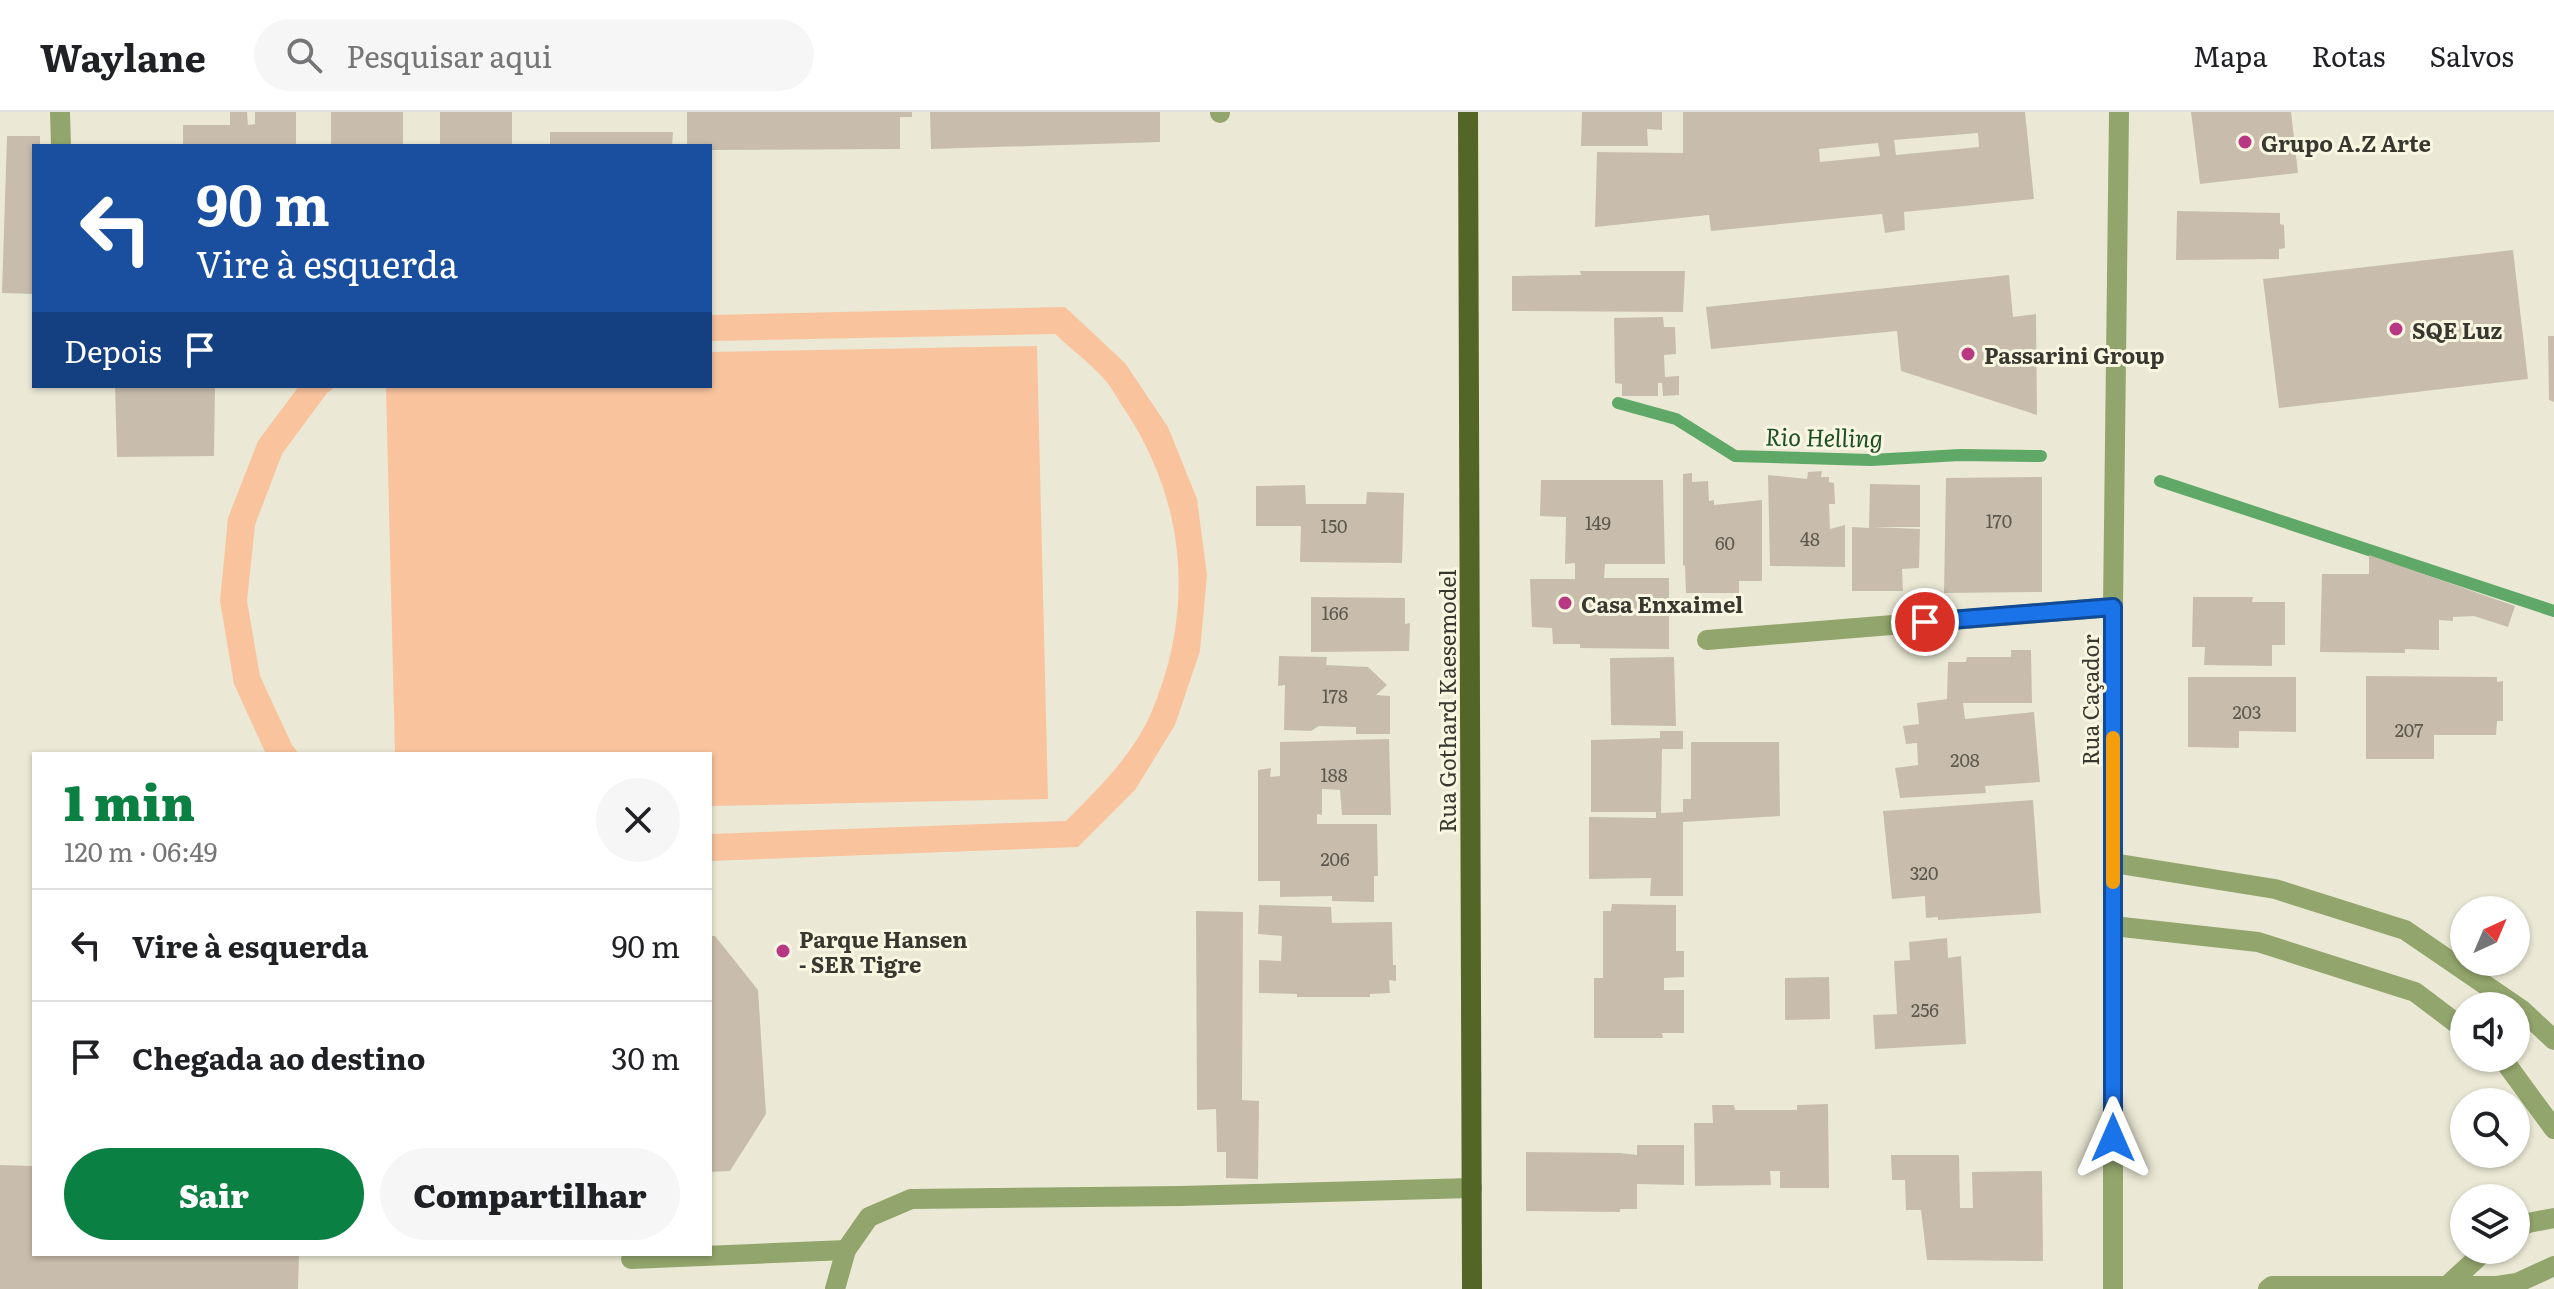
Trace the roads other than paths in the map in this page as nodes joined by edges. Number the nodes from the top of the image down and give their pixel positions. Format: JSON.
{"nodes":[{"id":1,"x":60,"y":112,"type":"edge"},
{"id":2,"x":1468,"y":112,"type":"edge"},
{"id":3,"x":2119,"y":112,"type":"edge"},
{"id":4,"x":61,"y":144,"type":"edge"},
{"id":5,"x":2113,"y":607,"type":"junction"},
{"id":6,"x":1707,"y":640,"type":"dead end"},
{"id":7,"x":2113,"y":863,"type":"junction"},
{"id":8,"x":2113,"y":926,"type":"junction"},
{"id":9,"x":2450,"y":1018,"type":"edge"},
{"id":10,"x":2554,"y":1040,"type":"edge"},
{"id":11,"x":2512,"y":1072,"type":"edge"},
{"id":12,"x":2554,"y":1129,"type":"edge"},
{"id":13,"x":1472,"y":1188,"type":"junction"},
{"id":14,"x":2554,"y":1218,"type":"edge"},
{"id":15,"x":2530,"y":1223,"type":"edge"},
{"id":16,"x":846,"y":1250,"type":"junction"},
{"id":17,"x":703,"y":1256,"type":"edge"},
{"id":18,"x":712,"y":1256,"type":"edge"},
{"id":19,"x":631,"y":1259,"type":"dead end"},
{"id":20,"x":2471,"y":1264,"type":"edge"},
{"id":21,"x":2554,"y":1266,"type":"edge"},
{"id":22,"x":2448,"y":1285,"type":"junction"},
{"id":23,"x":2367,"y":1287,"type":"edge"},
{"id":24,"x":835,"y":1289,"type":"edge"},
{"id":25,"x":1472,"y":1289,"type":"edge"},
{"id":26,"x":2113,"y":1289,"type":"edge"},
{"id":27,"x":2268,"y":1289,"type":"edge"}],
"edges":[{"from":1,"to":4,"type":"street"},
{"from":2,"to":13,"type":"main road","name":"Rua Gothard Kaesemodel"},
{"from":3,"to":5,"type":"street","name":"Rua Caçador"},
{"from":5,"to":6,"type":"street"},
{"from":5,"to":7,"type":"street","name":"Rua Caçador"},
{"from":7,"to":8,"type":"street","name":"Rua Caçador"},
{"from":7,"to":10,"type":"street"},
{"from":8,"to":9,"type":"street"},
{"from":8,"to":26,"type":"street","name":"Rua Caçador"},
{"from":11,"to":12,"type":"street"},
{"from":13,"to":16,"type":"street"},
{"from":13,"to":25,"type":"main road","name":"Rua Gothard Kaesemodel"},
{"from":14,"to":15,"type":"street"},
{"from":16,"to":18,"type":"street"},
{"from":16,"to":24,"type":"street"},
{"from":17,"to":19,"type":"street"},
{"from":20,"to":22,"type":"street"},
{"from":21,"to":22,"type":"street"},
{"from":22,"to":23,"type":"street"},
{"from":23,"to":27,"type":"street"}]}
